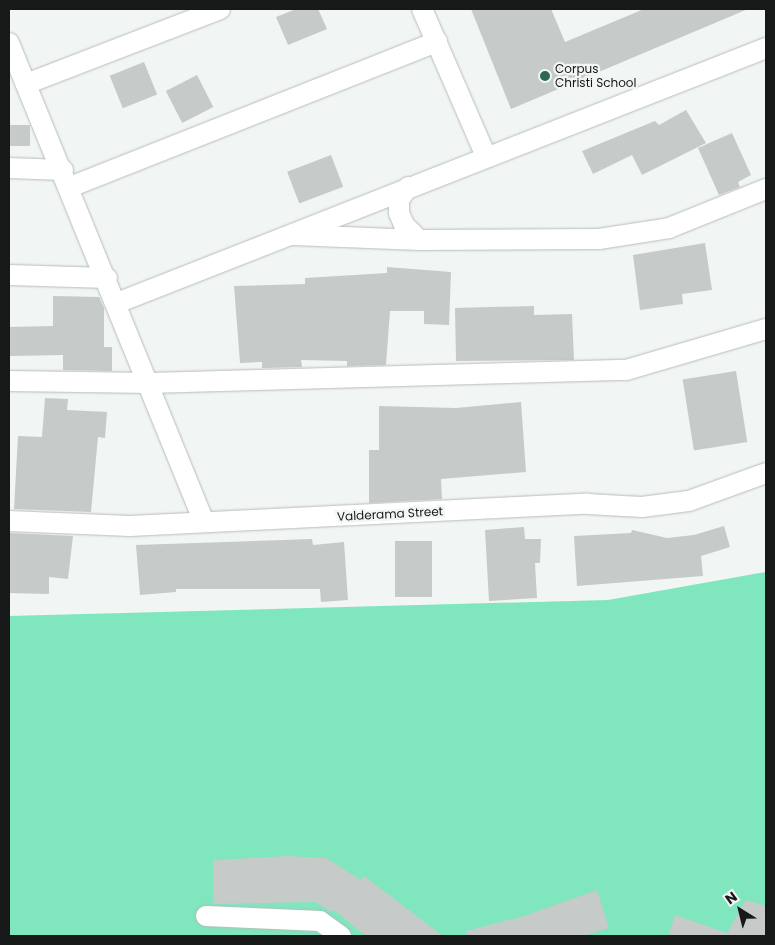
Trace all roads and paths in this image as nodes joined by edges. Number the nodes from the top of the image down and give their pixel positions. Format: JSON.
{"nodes":[{"id":1,"x":220,"y":9,"type":"edge"},
{"id":2,"x":422,"y":9,"type":"edge"},
{"id":3,"x":437,"y":42,"type":"junction"},
{"id":4,"x":766,"y":48,"type":"edge"},
{"id":5,"x":11,"y":53,"type":"edge"},
{"id":6,"x":26,"y":84,"type":"junction"},
{"id":7,"x":486,"y":156,"type":"junction"},
{"id":8,"x":9,"y":168,"type":"edge"},
{"id":9,"x":66,"y":178,"type":"junction"},
{"id":10,"x":408,"y":187,"type":"junction"},
{"id":11,"x":766,"y":189,"type":"edge"},
{"id":12,"x":286,"y":234,"type":"junction"},
{"id":13,"x":419,"y":240,"type":"junction"},
{"id":14,"x":9,"y":275,"type":"edge"},
{"id":15,"x":107,"y":278,"type":"junction"},
{"id":16,"x":117,"y":303,"type":"junction"},
{"id":17,"x":766,"y":329,"type":"edge"},
{"id":18,"x":9,"y":381,"type":"edge"},
{"id":19,"x":150,"y":383,"type":"junction"},
{"id":20,"x":766,"y":473,"type":"edge"},
{"id":21,"x":9,"y":521,"type":"edge"},
{"id":22,"x":204,"y":522,"type":"junction"},
{"id":23,"x":206,"y":916,"type":"dead end"},
{"id":24,"x":341,"y":936,"type":"edge"}],
"edges":[{"from":1,"to":6,"type":"street"},
{"from":2,"to":3,"type":"street"},
{"from":3,"to":7,"type":"street"},
{"from":3,"to":9,"type":"street"},
{"from":4,"to":7,"type":"street"},
{"from":5,"to":6,"type":"street"},
{"from":6,"to":9,"type":"street"},
{"from":7,"to":10,"type":"street"},
{"from":8,"to":9,"type":"street"},
{"from":9,"to":15,"type":"street"},
{"from":10,"to":12,"type":"street"},
{"from":10,"to":13,"type":"street"},
{"from":11,"to":13,"type":"street"},
{"from":12,"to":13,"type":"street"},
{"from":12,"to":16,"type":"street"},
{"from":14,"to":15,"type":"street"},
{"from":15,"to":16,"type":"street"},
{"from":16,"to":19,"type":"street"},
{"from":17,"to":19,"type":"street"},
{"from":18,"to":19,"type":"street"},
{"from":19,"to":22,"type":"street"},
{"from":20,"to":22,"type":"street","name":"Valderama Street"},
{"from":21,"to":22,"type":"street","name":"Valderama Street"},
{"from":23,"to":24,"type":"street"}]}
